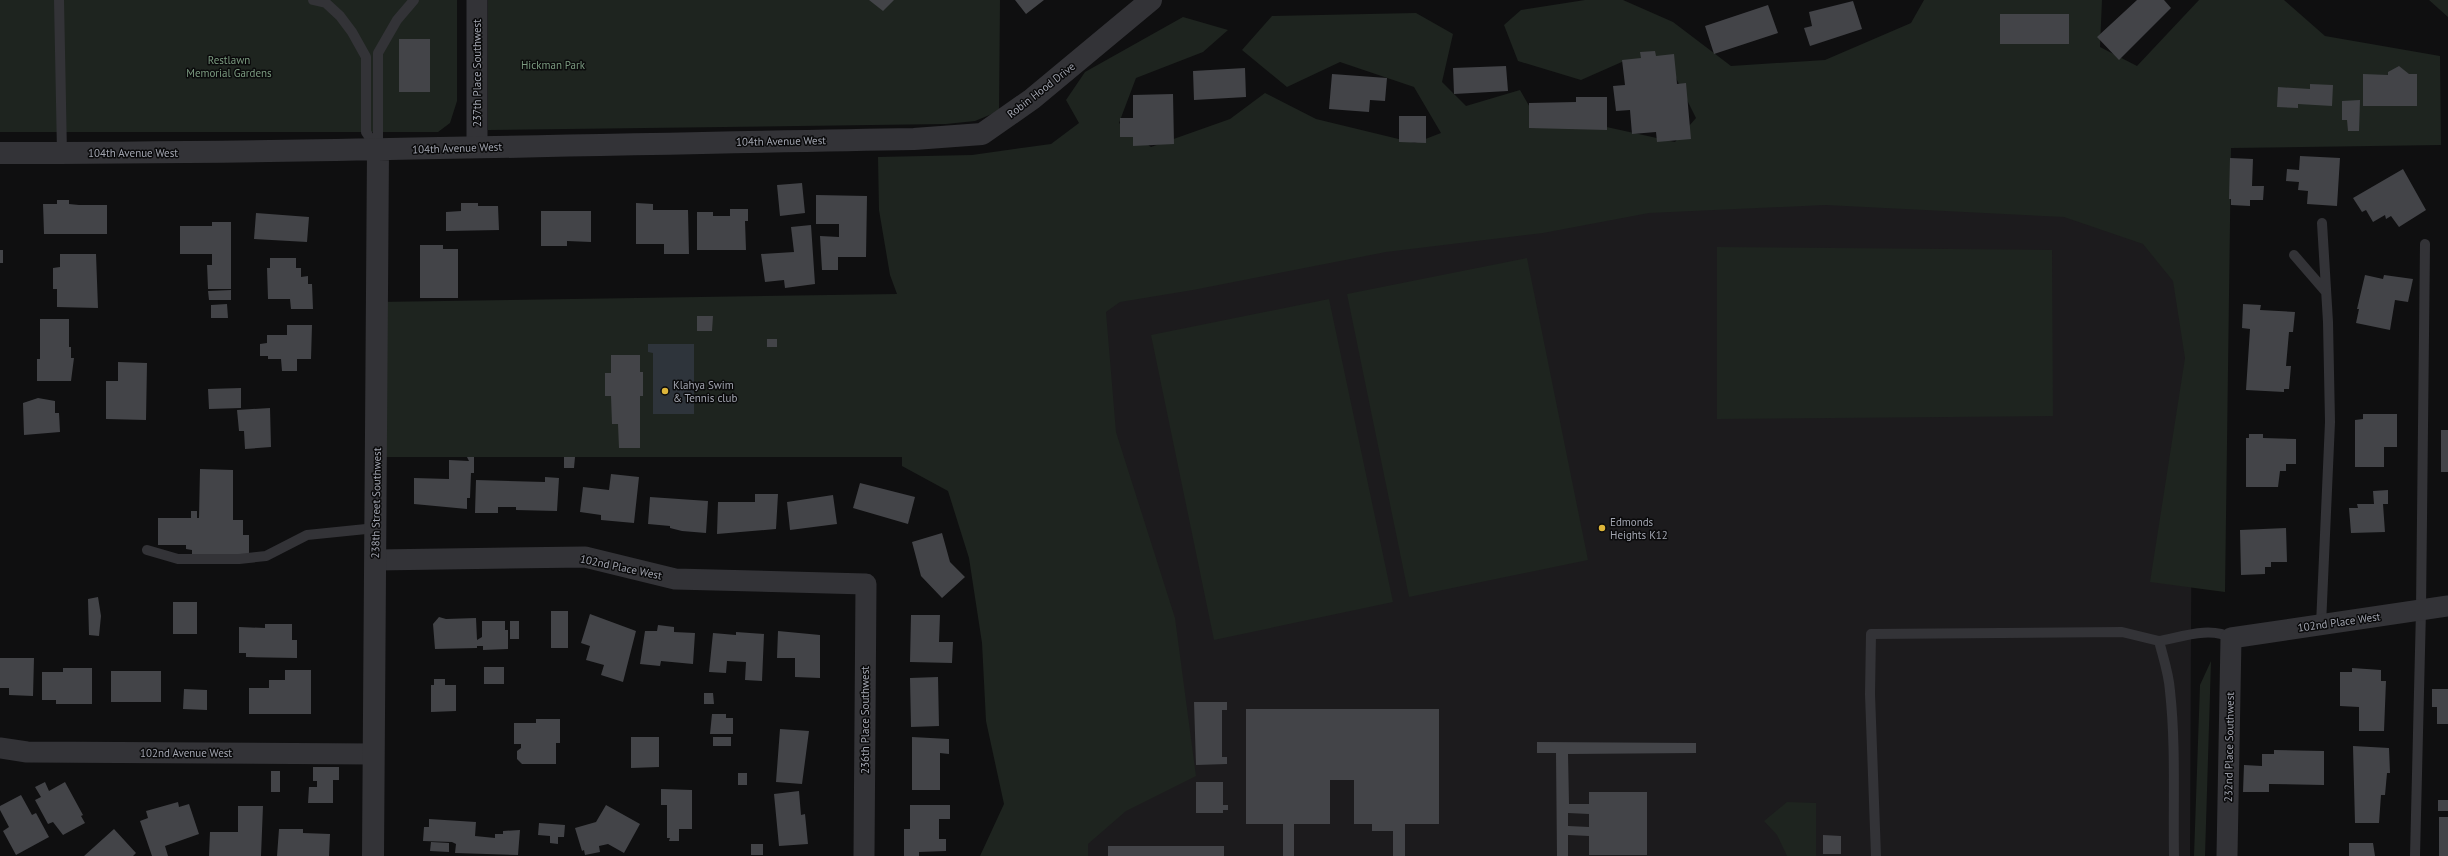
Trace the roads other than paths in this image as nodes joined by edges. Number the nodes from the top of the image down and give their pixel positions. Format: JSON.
{"nodes":[{"id":1,"x":59,"y":0,"type":"edge"},
{"id":2,"x":313,"y":0,"type":"edge"},
{"id":3,"x":414,"y":0,"type":"edge"},
{"id":4,"x":477,"y":0,"type":"edge"},
{"id":5,"x":1151,"y":0,"type":"edge"},
{"id":6,"x":914,"y":138,"type":"joint"},
{"id":7,"x":477,"y":147,"type":"junction"},
{"id":8,"x":378,"y":151,"type":"junction"},
{"id":9,"x":0,"y":153,"type":"edge"},
{"id":10,"x":62,"y":153,"type":"junction"},
{"id":11,"x":2322,"y":223,"type":"dead end"},
{"id":12,"x":2426,"y":244,"type":"dead end"},
{"id":13,"x":2294,"y":255,"type":"dead end"},
{"id":14,"x":2326,"y":292,"type":"junction"},
{"id":15,"x":376,"y":528,"type":"junction"},
{"id":16,"x":147,"y":550,"type":"dead end"},
{"id":17,"x":376,"y":560,"type":"junction"},
{"id":18,"x":866,"y":584,"type":"joint"},
{"id":19,"x":2448,"y":606,"type":"edge"},
{"id":20,"x":2421,"y":610,"type":"junction"},
{"id":21,"x":2321,"y":625,"type":"junction"},
{"id":22,"x":2231,"y":638,"type":"junction"},
{"id":23,"x":2159,"y":641,"type":"junction"},
{"id":24,"x":0,"y":748,"type":"edge"},
{"id":25,"x":373,"y":754,"type":"junction"},
{"id":26,"x":373,"y":856,"type":"edge"},
{"id":27,"x":864,"y":856,"type":"edge"},
{"id":28,"x":1876,"y":856,"type":"edge"},
{"id":29,"x":2174,"y":856,"type":"edge"},
{"id":30,"x":2227,"y":856,"type":"edge"},
{"id":31,"x":2415,"y":856,"type":"edge"}],
"edges":[{"from":1,"to":10,"type":"lane"},
{"from":2,"to":8,"type":"lane"},
{"from":3,"to":8,"type":"lane"},
{"from":4,"to":7,"type":"street","name":"237th Place Southwest"},
{"from":5,"to":6,"type":"street","name":"Robin Hood Drive"},
{"from":6,"to":7,"type":"street","name":"104th Avenue West"},
{"from":7,"to":8,"type":"street","name":"104th Avenue West"},
{"from":8,"to":10,"type":"street","name":"104th Avenue West"},
{"from":8,"to":15,"type":"street","name":"238th Street Southwest"},
{"from":9,"to":10,"type":"street","name":"104th Avenue West"},
{"from":11,"to":14,"type":"lane"},
{"from":12,"to":20,"type":"lane"},
{"from":13,"to":14,"type":"lane"},
{"from":14,"to":21,"type":"lane"},
{"from":15,"to":16,"type":"lane"},
{"from":15,"to":17,"type":"street","name":"238th Street Southwest"},
{"from":17,"to":18,"type":"street","name":"102nd Place West"},
{"from":17,"to":25,"type":"street","name":"238th Street Southwest"},
{"from":18,"to":27,"type":"street","name":"236th Place Southwest"},
{"from":19,"to":20,"type":"street","name":"102nd Place West"},
{"from":20,"to":21,"type":"street","name":"102nd Place West"},
{"from":20,"to":31,"type":"lane"},
{"from":21,"to":22,"type":"street","name":"102nd Place West"},
{"from":22,"to":23,"type":"lane"},
{"from":22,"to":30,"type":"street","name":"232nd Place Southwest"},
{"from":23,"to":28,"type":"lane"},
{"from":23,"to":29,"type":"lane"},
{"from":24,"to":25,"type":"street","name":"102nd Avenue West"},
{"from":25,"to":26,"type":"street","name":"238th Street Southwest"}]}
